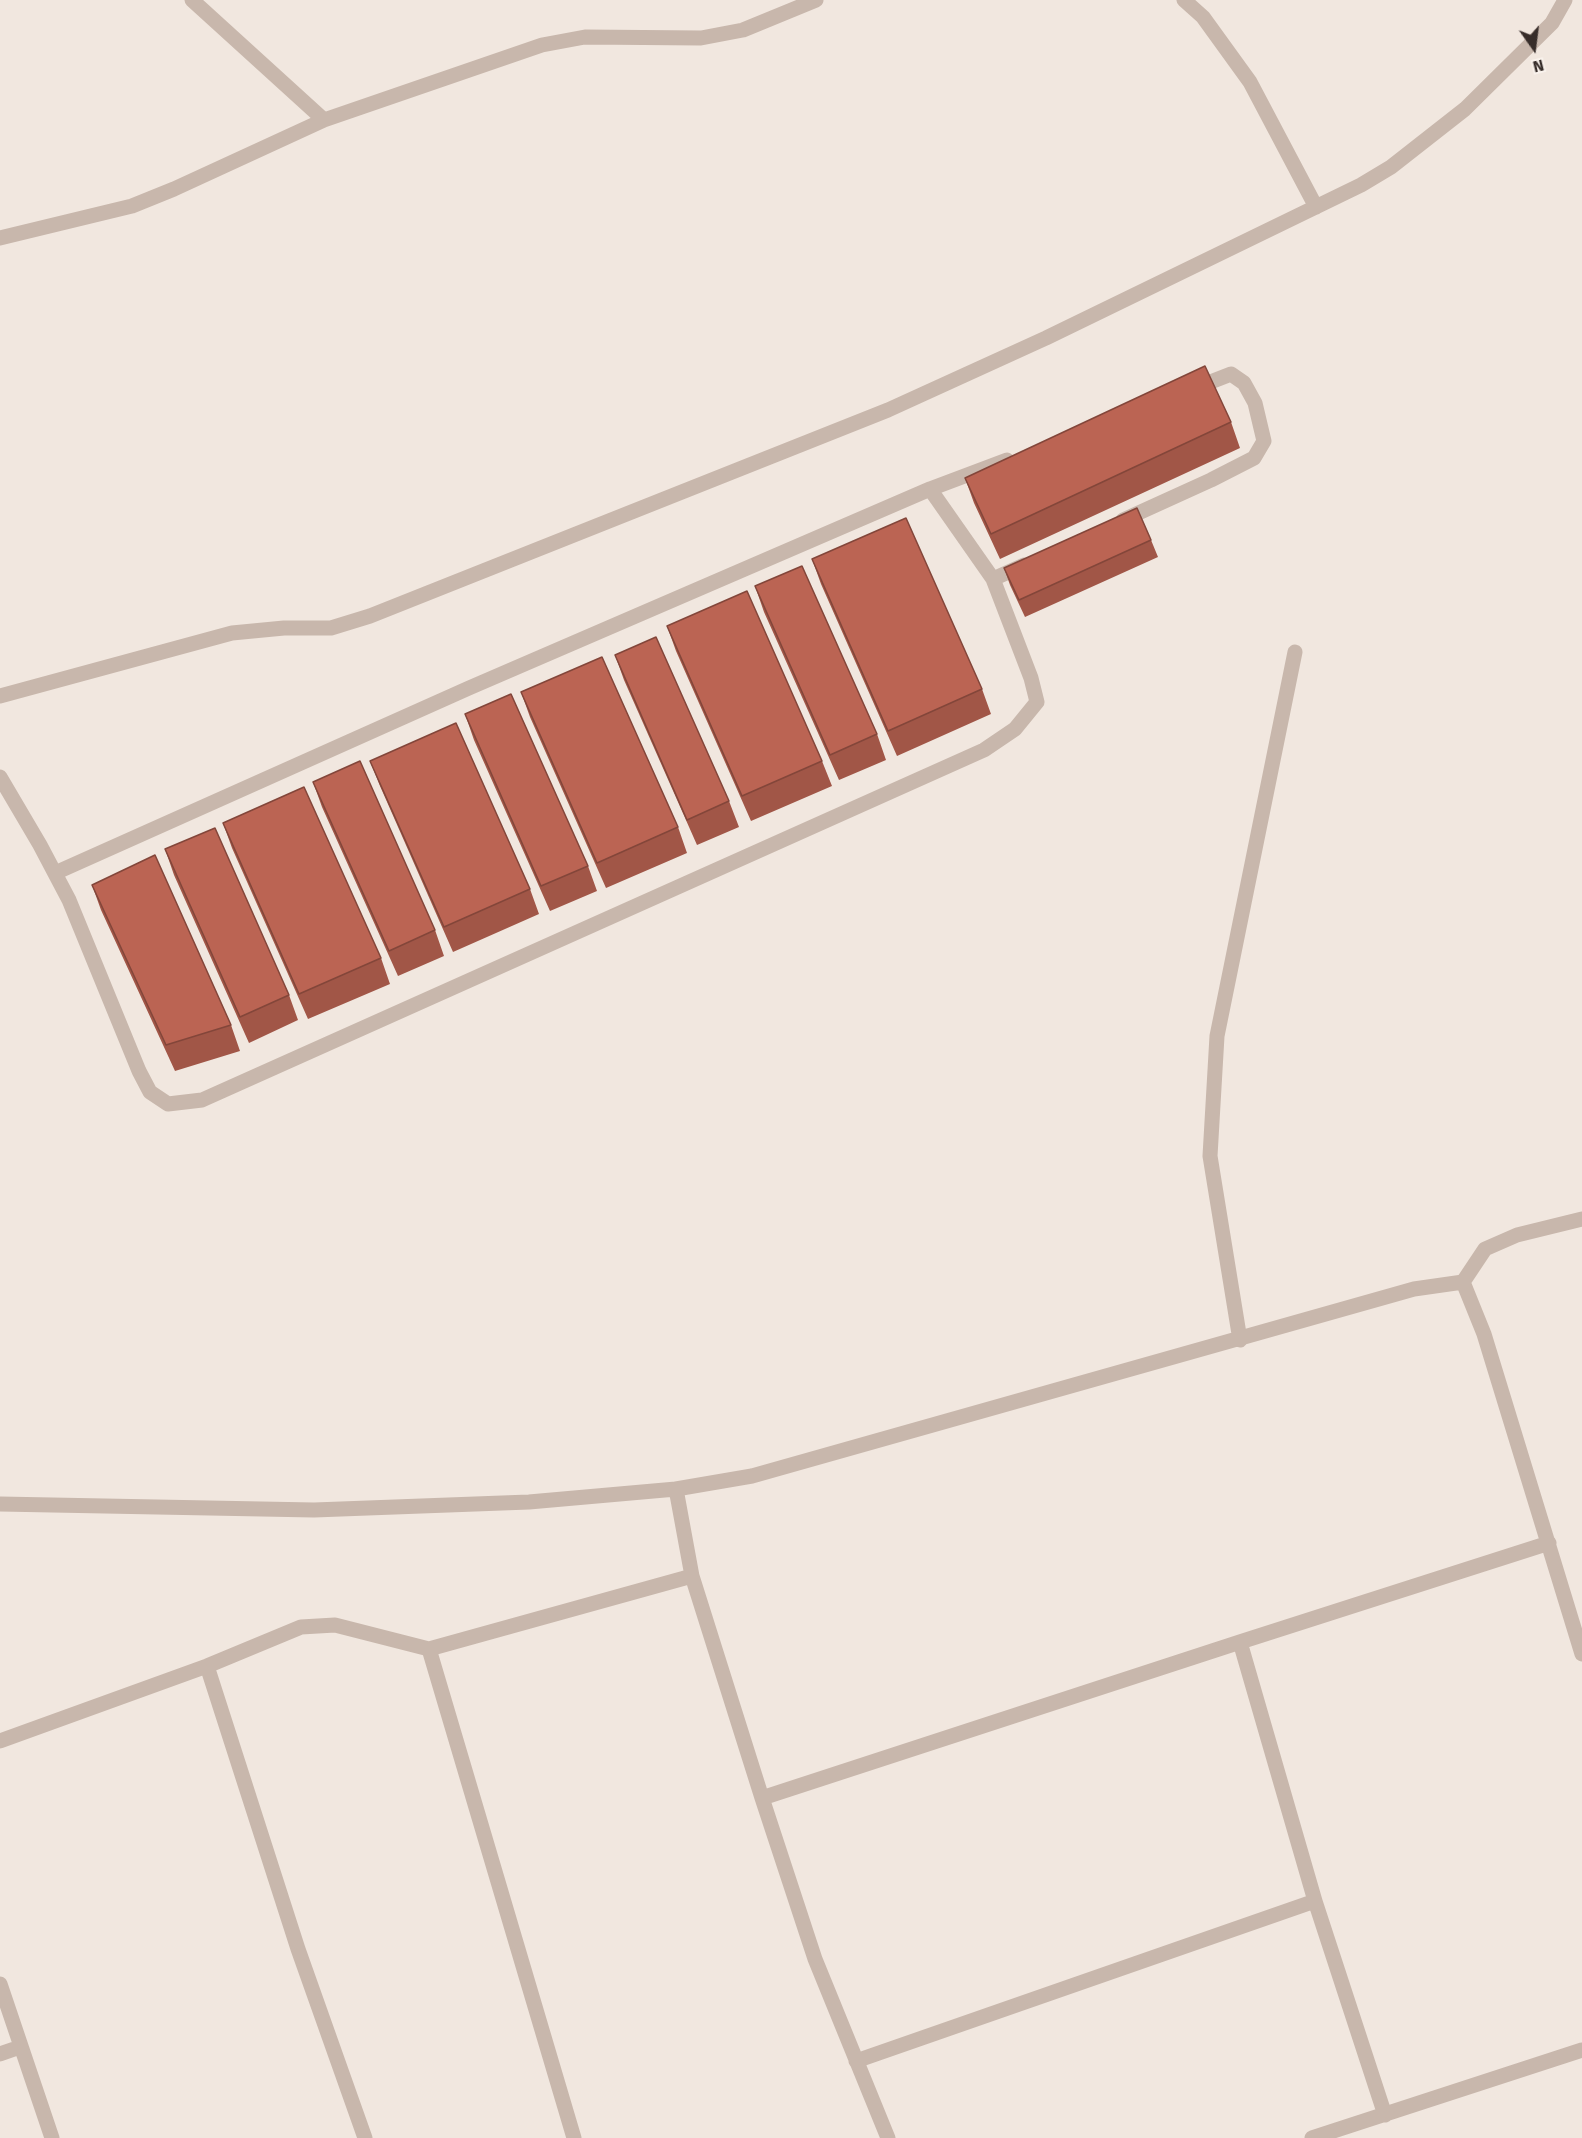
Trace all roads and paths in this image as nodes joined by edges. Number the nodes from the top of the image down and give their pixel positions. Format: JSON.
{"nodes":[{"id":1,"x":192,"y":0,"type":"edge"},
{"id":2,"x":816,"y":0,"type":"edge"},
{"id":3,"x":1184,"y":0,"type":"edge"},
{"id":4,"x":1565,"y":0,"type":"edge"},
{"id":5,"x":324,"y":120,"type":"junction"},
{"id":6,"x":1316,"y":207,"type":"junction"},
{"id":7,"x":0,"y":238,"type":"edge"},
{"id":8,"x":1177,"y":395,"type":"edge"},
{"id":9,"x":1025,"y":454,"type":"edge"},
{"id":10,"x":930,"y":489,"type":"junction"},
{"id":11,"x":1113,"y":525,"type":"edge"},
{"id":12,"x":1036,"y":559,"type":"edge"},
{"id":13,"x":993,"y":579,"type":"junction"},
{"id":14,"x":1295,"y":652,"type":"dead end"},
{"id":15,"x":0,"y":696,"type":"edge"},
{"id":16,"x":0,"y":777,"type":"edge"},
{"id":17,"x":55,"y":873,"type":"junction"},
{"id":18,"x":1582,"y":1218,"type":"edge"},
{"id":19,"x":1463,"y":1282,"type":"junction"},
{"id":20,"x":1240,"y":1340,"type":"junction"},
{"id":21,"x":676,"y":1489,"type":"junction"},
{"id":22,"x":0,"y":1504,"type":"edge"},
{"id":23,"x":1550,"y":1544,"type":"junction"},
{"id":24,"x":692,"y":1576,"type":"junction"},
{"id":25,"x":1240,"y":1642,"type":"junction"},
{"id":26,"x":429,"y":1649,"type":"junction"},
{"id":27,"x":1582,"y":1654,"type":"edge"},
{"id":28,"x":207,"y":1666,"type":"junction"},
{"id":29,"x":0,"y":1741,"type":"edge"},
{"id":30,"x":762,"y":1798,"type":"junction"},
{"id":31,"x":1315,"y":1901,"type":"junction"},
{"id":32,"x":0,"y":1984,"type":"edge"},
{"id":33,"x":21,"y":2047,"type":"junction"},
{"id":34,"x":1582,"y":2050,"type":"edge"},
{"id":35,"x":0,"y":2054,"type":"edge"},
{"id":36,"x":856,"y":2061,"type":"junction"},
{"id":37,"x":1385,"y":2115,"type":"junction"},
{"id":38,"x":571,"y":2137,"type":"edge"},
{"id":39,"x":52,"y":2138,"type":"edge"},
{"id":40,"x":365,"y":2138,"type":"edge"},
{"id":41,"x":888,"y":2138,"type":"edge"},
{"id":42,"x":1312,"y":2138,"type":"edge"}],
"edges":[{"from":1,"to":5,"type":"street"},
{"from":2,"to":5,"type":"street"},
{"from":3,"to":6,"type":"street"},
{"from":4,"to":6,"type":"street"},
{"from":5,"to":7,"type":"street"},
{"from":6,"to":15,"type":"street"},
{"from":8,"to":11,"type":"street"},
{"from":9,"to":10,"type":"street"},
{"from":10,"to":13,"type":"street"},
{"from":10,"to":17,"type":"street"},
{"from":12,"to":13,"type":"street"},
{"from":13,"to":17,"type":"street"},
{"from":14,"to":20,"type":"street"},
{"from":16,"to":17,"type":"street"},
{"from":18,"to":19,"type":"street"},
{"from":19,"to":20,"type":"street"},
{"from":19,"to":23,"type":"street"},
{"from":20,"to":21,"type":"street"},
{"from":21,"to":22,"type":"street"},
{"from":21,"to":24,"type":"street"},
{"from":23,"to":25,"type":"street"},
{"from":23,"to":27,"type":"street"},
{"from":24,"to":26,"type":"street"},
{"from":24,"to":30,"type":"street"},
{"from":25,"to":30,"type":"street"},
{"from":25,"to":31,"type":"street"},
{"from":26,"to":28,"type":"street"},
{"from":26,"to":38,"type":"street"},
{"from":28,"to":29,"type":"street"},
{"from":28,"to":40,"type":"street"},
{"from":30,"to":36,"type":"street"},
{"from":31,"to":36,"type":"street"},
{"from":31,"to":37,"type":"street"},
{"from":32,"to":33,"type":"street"},
{"from":33,"to":35,"type":"street"},
{"from":33,"to":39,"type":"street"},
{"from":34,"to":37,"type":"street"},
{"from":36,"to":41,"type":"street"},
{"from":37,"to":42,"type":"street"}]}
